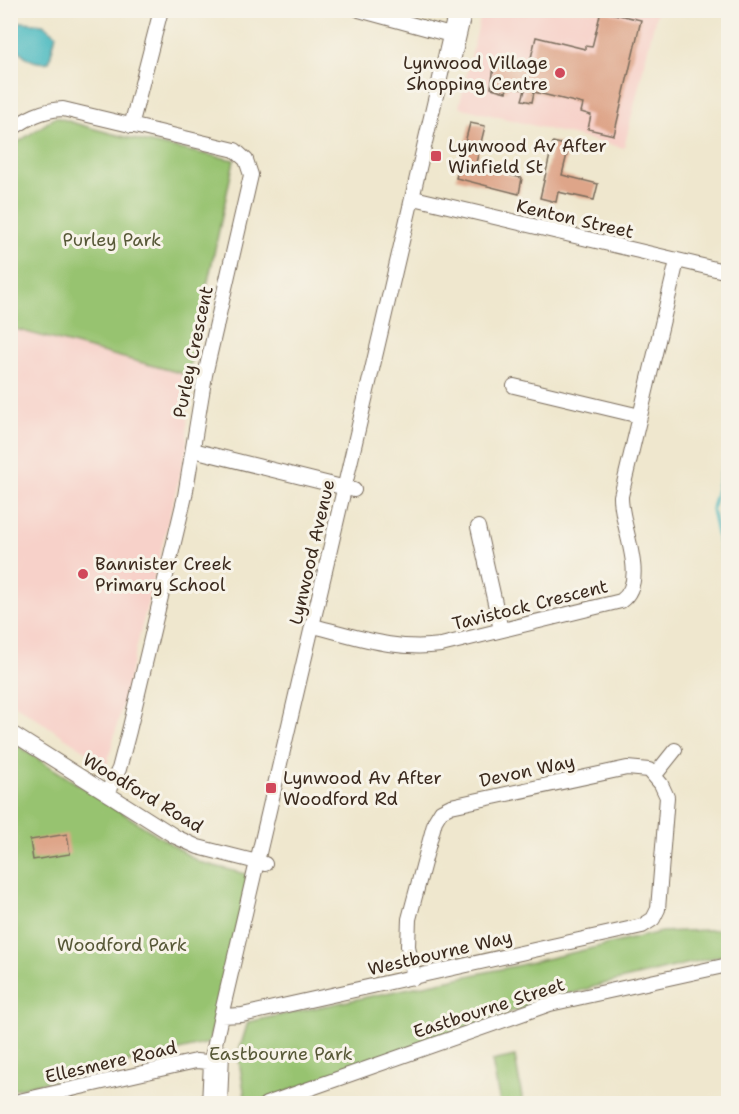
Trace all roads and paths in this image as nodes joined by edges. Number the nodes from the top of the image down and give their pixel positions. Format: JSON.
{"nodes":[{"id":1,"x":161,"y":10,"type":"edge"},
{"id":2,"x":359,"y":10,"type":"edge"},
{"id":3,"x":458,"y":23,"type":"edge"},
{"id":4,"x":131,"y":126,"type":"junction"},
{"id":5,"x":10,"y":130,"type":"edge"},
{"id":6,"x":418,"y":199,"type":"junction"},
{"id":7,"x":677,"y":261,"type":"junction"},
{"id":8,"x":729,"y":272,"type":"edge"},
{"id":9,"x":514,"y":386,"type":"dead end"},
{"id":10,"x":640,"y":416,"type":"junction"},
{"id":11,"x":193,"y":450,"type":"junction"},
{"id":12,"x":350,"y":489,"type":"junction"},
{"id":13,"x":478,"y":527,"type":"dead end"},
{"id":14,"x":317,"y":627,"type":"junction"},
{"id":15,"x":501,"y":630,"type":"junction"},
{"id":16,"x":10,"y":732,"type":"edge"},
{"id":17,"x":675,"y":750,"type":"dead end"},
{"id":18,"x":655,"y":775,"type":"junction"},
{"id":19,"x":107,"y":793,"type":"junction"},
{"id":20,"x":261,"y":863,"type":"junction"},
{"id":21,"x":729,"y":965,"type":"edge"},
{"id":22,"x":414,"y":978,"type":"junction"},
{"id":23,"x":225,"y":1016,"type":"junction"},
{"id":24,"x":216,"y":1063,"type":"junction"},
{"id":25,"x":33,"y":1101,"type":"edge"},
{"id":26,"x":10,"y":1103,"type":"edge"},
{"id":27,"x":209,"y":1104,"type":"edge"},
{"id":28,"x":220,"y":1104,"type":"edge"},
{"id":29,"x":266,"y":1104,"type":"edge"}],
"edges":[{"from":1,"to":4,"type":"street"},
{"from":2,"to":3,"type":"street"},
{"from":3,"to":6,"type":"street","name":"Lynwood Avenue"},
{"from":4,"to":5,"type":"street","name":"Purley Crescent"},
{"from":4,"to":11,"type":"street","name":"Purley Crescent"},
{"from":6,"to":7,"type":"street","name":"Kenton Street"},
{"from":6,"to":12,"type":"street","name":"Lynwood Avenue"},
{"from":7,"to":8,"type":"street","name":"Kenton Street"},
{"from":7,"to":10,"type":"street","name":"Tavistock Crescent"},
{"from":9,"to":10,"type":"street"},
{"from":10,"to":15,"type":"street","name":"Tavistock Crescent"},
{"from":11,"to":12,"type":"street"},
{"from":11,"to":19,"type":"street","name":"Purley Crescent"},
{"from":12,"to":14,"type":"street","name":"Lynwood Avenue"},
{"from":13,"to":15,"type":"street"},
{"from":14,"to":15,"type":"street","name":"Tavistock Crescent"},
{"from":14,"to":20,"type":"street","name":"Lynwood Avenue"},
{"from":16,"to":19,"type":"street","name":"Woodford Road"},
{"from":17,"to":18,"type":"street"},
{"from":18,"to":22,"type":"street","name":"Devon Way"},
{"from":18,"to":22,"type":"street","name":"Westbourne Way"},
{"from":19,"to":20,"type":"street","name":"Woodford Road"},
{"from":20,"to":23,"type":"street","name":"Lynwood Avenue"},
{"from":21,"to":29,"type":"street","name":"Eastbourne Street"},
{"from":22,"to":23,"type":"street","name":"Westbourne Way"},
{"from":23,"to":24,"type":"street","name":"Lynwood Avenue"},
{"from":24,"to":25,"type":"street","name":"Ellesmere Road"},
{"from":24,"to":27,"type":"street","name":"Lynwood Avenue"},
{"from":24,"to":28,"type":"street","name":"Lynwood Avenue"},
{"from":25,"to":26,"type":"street","name":"Ellesmere Road"}]}
